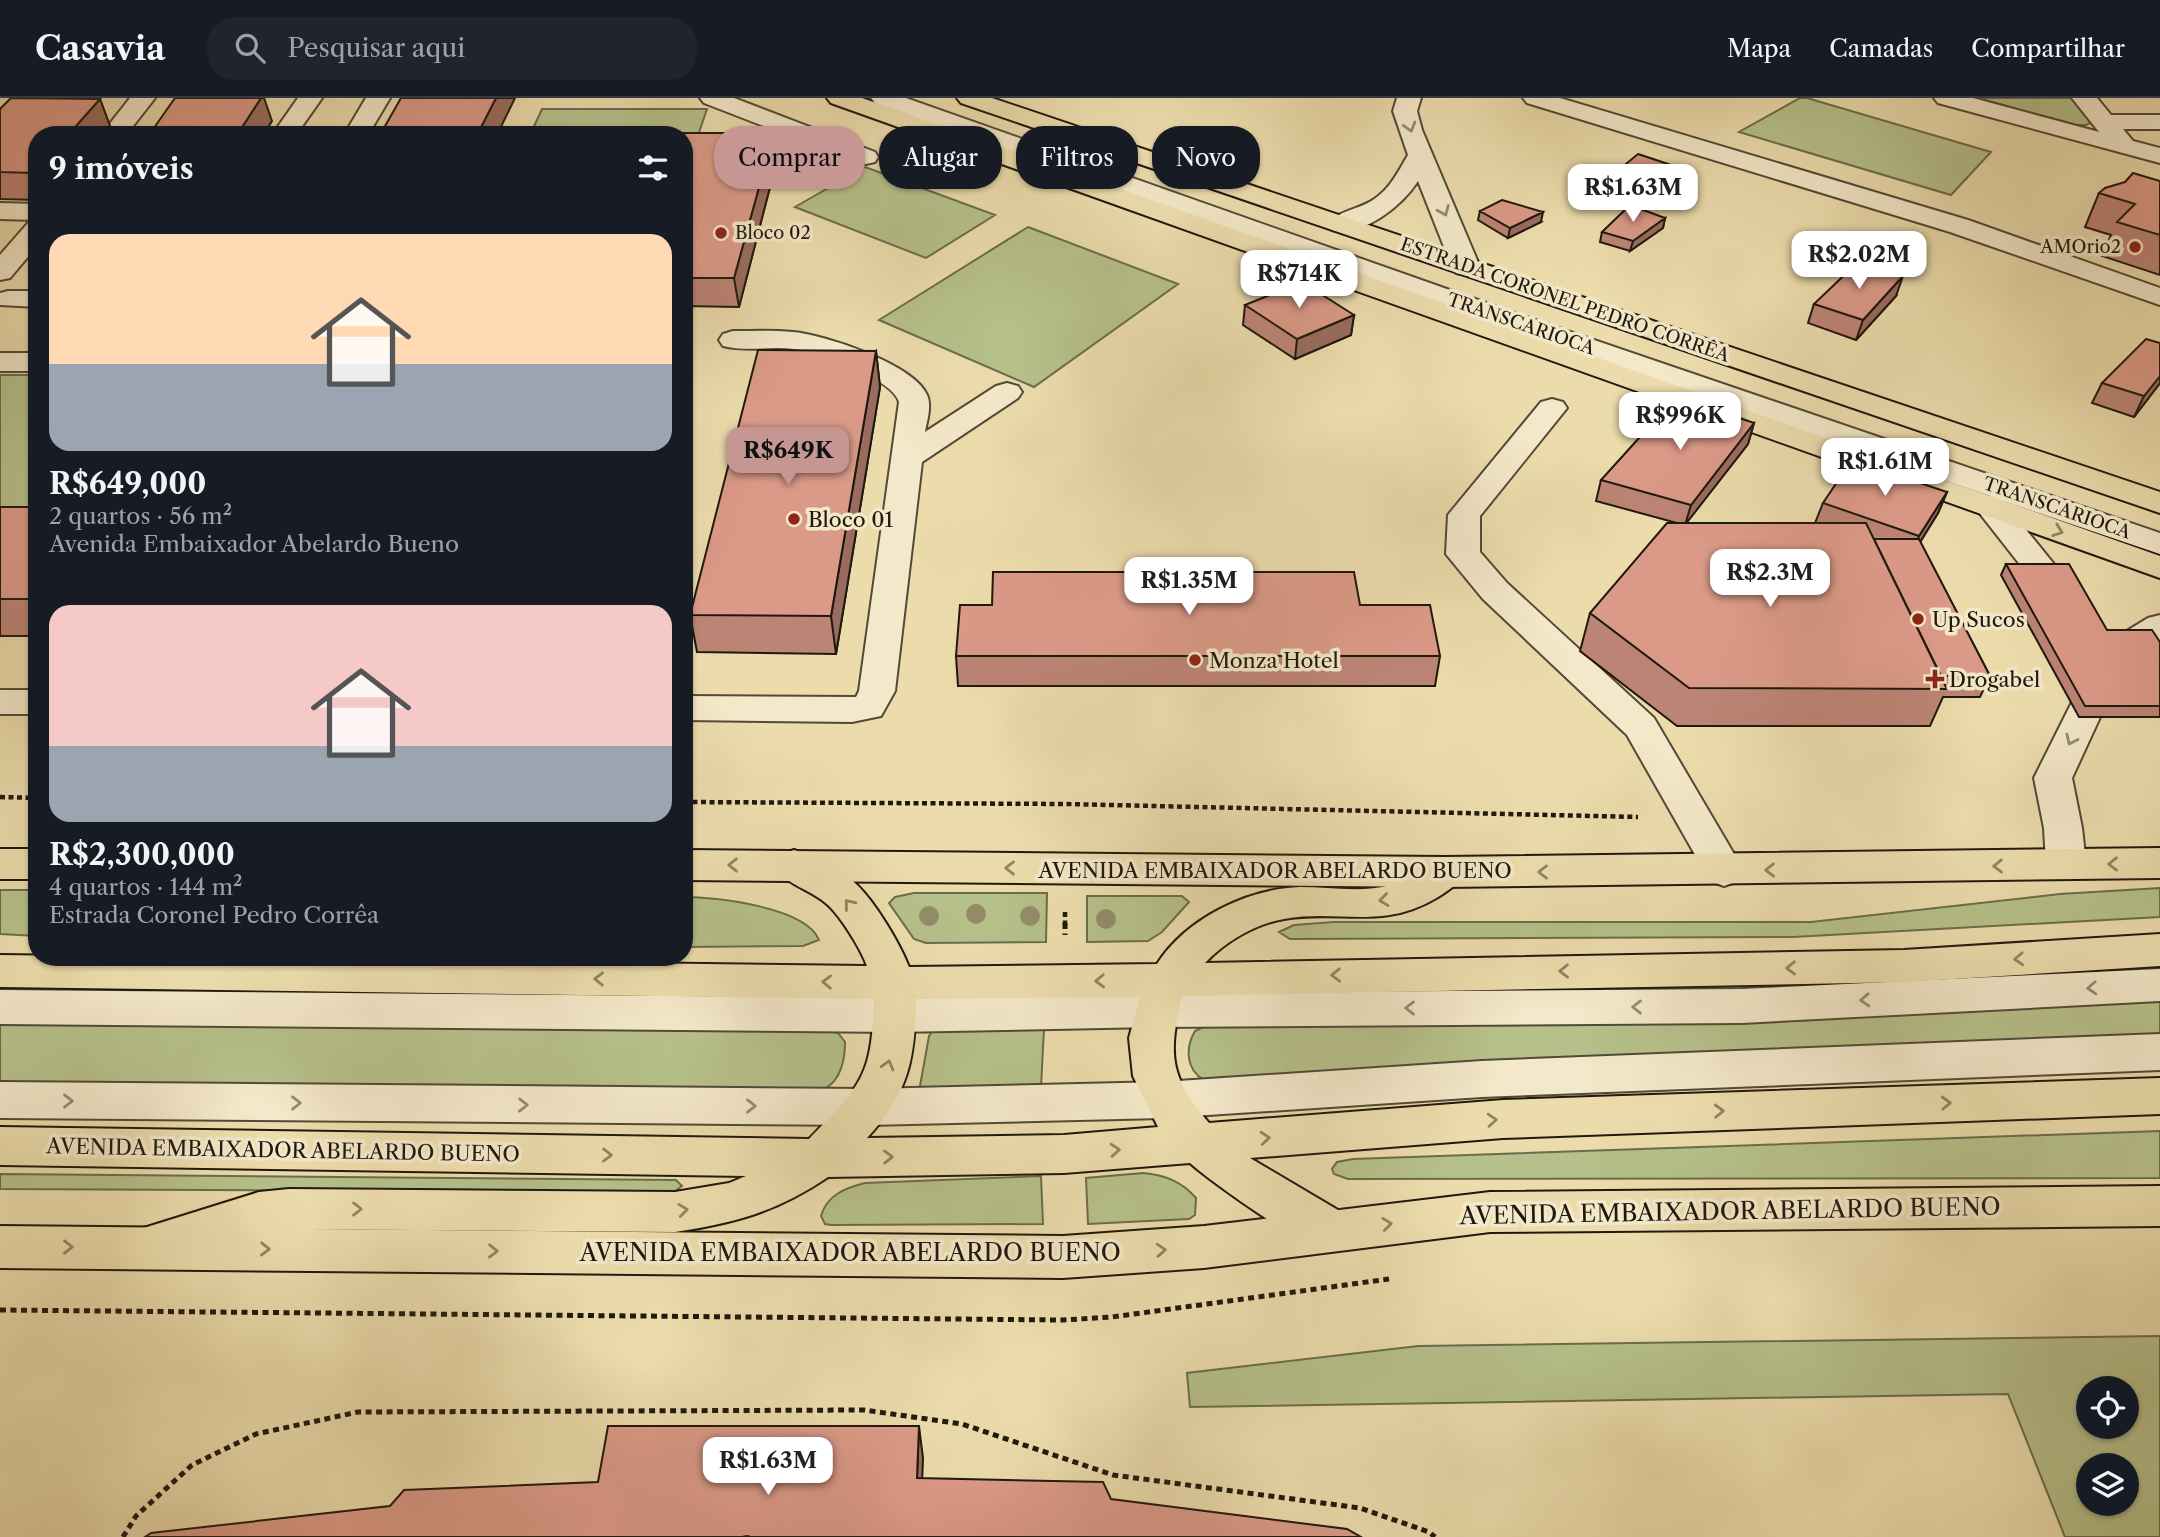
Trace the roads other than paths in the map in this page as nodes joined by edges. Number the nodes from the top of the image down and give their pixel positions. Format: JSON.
{"nodes":[{"id":1,"x":143,"y":98,"type":"edge"},
{"id":2,"x":310,"y":98,"type":"edge"},
{"id":3,"x":377,"y":98,"type":"edge"},
{"id":4,"x":712,"y":98,"type":"edge"},
{"id":5,"x":839,"y":98,"type":"edge"},
{"id":6,"x":883,"y":98,"type":"edge"},
{"id":7,"x":933,"y":98,"type":"edge"},
{"id":8,"x":969,"y":98,"type":"edge"},
{"id":9,"x":1409,"y":98,"type":"edge"},
{"id":10,"x":1535,"y":98,"type":"edge"},
{"id":11,"x":1947,"y":98,"type":"edge"},
{"id":12,"x":2084,"y":98,"type":"edge"},
{"id":13,"x":2104,"y":122,"type":"junction"},
{"id":14,"x":2160,"y":122,"type":"edge"},
{"id":15,"x":120,"y":126,"type":"edge"},
{"id":16,"x":290,"y":126,"type":"edge"},
{"id":17,"x":361,"y":126,"type":"edge"},
{"id":18,"x":2160,"y":141,"type":"edge"},
{"id":19,"x":2124,"y":146,"type":"junction"},
{"id":20,"x":1419,"y":156,"type":"junction"},
{"id":21,"x":2160,"y":156,"type":"edge"},
{"id":22,"x":866,"y":157,"type":"dead end"},
{"id":23,"x":0,"y":211,"type":"edge"},
{"id":24,"x":28,"y":212,"type":"edge"},
{"id":25,"x":1341,"y":224,"type":"junction"},
{"id":26,"x":28,"y":241,"type":"edge"},
{"id":27,"x":6,"y":271,"type":"edge"},
{"id":28,"x":1471,"y":277,"type":"junction"},
{"id":29,"x":28,"y":291,"type":"edge"},
{"id":30,"x":2160,"y":297,"type":"edge"},
{"id":31,"x":1502,"y":318,"type":"junction"},
{"id":32,"x":733,"y":340,"type":"dead end"},
{"id":33,"x":1525,"y":342,"type":"junction"},
{"id":34,"x":0,"y":362,"type":"edge"},
{"id":35,"x":28,"y":362,"type":"edge"},
{"id":36,"x":1007,"y":392,"type":"dead end"},
{"id":37,"x":1552,"y":408,"type":"dead end"},
{"id":38,"x":909,"y":457,"type":"junction"},
{"id":39,"x":2160,"y":503,"type":"edge"},
{"id":40,"x":1990,"y":506,"type":"junction"},
{"id":41,"x":2160,"y":523,"type":"edge"},
{"id":42,"x":2160,"y":544,"type":"edge"},
{"id":43,"x":2160,"y":568,"type":"edge"},
{"id":44,"x":2160,"y":626,"type":"edge"},
{"id":45,"x":2107,"y":647,"type":"junction"},
{"id":46,"x":0,"y":702,"type":"edge"},
{"id":47,"x":28,"y":702,"type":"edge"},
{"id":48,"x":693,"y":708,"type":"edge"},
{"id":49,"x":2160,"y":863,"type":"edge"},
{"id":50,"x":0,"y":864,"type":"edge"},
{"id":51,"x":28,"y":864,"type":"edge"},
{"id":52,"x":2066,"y":864,"type":"junction"},
{"id":53,"x":693,"y":865,"type":"edge"},
{"id":54,"x":793,"y":865,"type":"junction"},
{"id":55,"x":1724,"y":871,"type":"junction"},
{"id":56,"x":1445,"y":872,"type":"junction"},
{"id":57,"x":2160,"y":950,"type":"edge"},
{"id":58,"x":0,"y":971,"type":"edge"},
{"id":59,"x":2160,"y":985,"type":"edge"},
{"id":60,"x":1161,"y":994,"type":"junction"},
{"id":61,"x":896,"y":999,"type":"junction"},
{"id":62,"x":0,"y":1007,"type":"edge"},
{"id":63,"x":2160,"y":1052,"type":"edge"},
{"id":64,"x":2160,"y":1096,"type":"edge"},
{"id":65,"x":0,"y":1100,"type":"edge"},
{"id":66,"x":1163,"y":1100,"type":"junction"},
{"id":67,"x":868,"y":1107,"type":"junction"},
{"id":68,"x":1197,"y":1143,"type":"junction"},
{"id":69,"x":0,"y":1146,"type":"edge"},
{"id":70,"x":820,"y":1158,"type":"junction"},
{"id":71,"x":2160,"y":1206,"type":"edge"},
{"id":72,"x":1331,"y":1231,"type":"junction"},
{"id":73,"x":0,"y":1247,"type":"edge"},
{"id":74,"x":148,"y":1248,"type":"junction"}],
"edges":[{"from":1,"to":15,"type":"street"},
{"from":2,"to":16,"type":"street"},
{"from":3,"to":17,"type":"street"},
{"from":4,"to":22,"type":"street"},
{"from":5,"to":33,"type":"main road"},
{"from":6,"to":31,"type":"street","name":"TRANSCARIOCA"},
{"from":7,"to":28,"type":"street","name":"TRANSCARIOCA"},
{"from":8,"to":25,"type":"main road","name":"ESTRADA CORONEL PEDRO CORRÊA"},
{"from":9,"to":20,"type":"street","one_way":true},
{"from":10,"to":30,"type":"street"},
{"from":11,"to":19,"type":"street"},
{"from":12,"to":13,"type":"street"},
{"from":13,"to":14,"type":"street"},
{"from":13,"to":19,"type":"street"},
{"from":18,"to":19,"type":"street"},
{"from":19,"to":21,"type":"street"},
{"from":20,"to":25,"type":"street"},
{"from":20,"to":28,"type":"street","one_way":true},
{"from":23,"to":24,"type":"street"},
{"from":25,"to":28,"type":"main road","name":"ESTRADA CORONEL PEDRO CORRÊA"},
{"from":26,"to":27,"type":"street"},
{"from":27,"to":29,"type":"street"},
{"from":28,"to":31,"type":"main road"},
{"from":28,"to":39,"type":"main road","name":"ESTRADA CORONEL PEDRO CORRÊA"},
{"from":28,"to":41,"type":"street","name":"TRANSCARIOCA"},
{"from":31,"to":33,"type":"main road"},
{"from":31,"to":42,"type":"street","name":"TRANSCARIOCA"},
{"from":32,"to":38,"type":"street"},
{"from":33,"to":40,"type":"main road"},
{"from":34,"to":35,"type":"street"},
{"from":36,"to":38,"type":"street"},
{"from":37,"to":55,"type":"street"},
{"from":38,"to":48,"type":"street"},
{"from":40,"to":43,"type":"main road","one_way":true},
{"from":40,"to":45,"type":"street"},
{"from":44,"to":45,"type":"street"},
{"from":45,"to":52,"type":"street","one_way":true},
{"from":46,"to":47,"type":"street"},
{"from":49,"to":52,"type":"main road","name":"AVENIDA EMBAIXADOR ABELARDO BUENO","one_way":true},
{"from":50,"to":51,"type":"main road"},
{"from":52,"to":55,"type":"main road","name":"AVENIDA EMBAIXADOR ABELARDO BUENO","one_way":true},
{"from":54,"to":53,"type":"main road","name":"AVENIDA EMBAIXADOR ABELARDO BUENO","one_way":true},
{"from":56,"to":54,"type":"main road","name":"AVENIDA EMBAIXADOR ABELARDO BUENO","one_way":true},
{"from":61,"to":54,"type":"main road","one_way":true},
{"from":55,"to":56,"type":"main road","name":"AVENIDA EMBAIXADOR ABELARDO BUENO","one_way":true},
{"from":56,"to":60,"type":"main road","one_way":true},
{"from":57,"to":60,"type":"main road","one_way":true},
{"from":61,"to":58,"type":"main road","one_way":true},
{"from":59,"to":60,"type":"street","one_way":true},
{"from":60,"to":61,"type":"street","one_way":true},
{"from":60,"to":66,"type":"main road"},
{"from":61,"to":62,"type":"street"},
{"from":67,"to":61,"type":"main road","one_way":true},
{"from":63,"to":66,"type":"street"},
{"from":68,"to":64,"type":"main road","name":"AVENIDA EMBAIXADOR ABELARDO BUENO","one_way":true},
{"from":65,"to":67,"type":"street","one_way":true},
{"from":66,"to":67,"type":"street"},
{"from":66,"to":68,"type":"main road"},
{"from":67,"to":70,"type":"main road"},
{"from":70,"to":68,"type":"main road","name":"AVENIDA EMBAIXADOR ABELARDO BUENO","one_way":true},
{"from":68,"to":72,"type":"main road"},
{"from":69,"to":70,"type":"main road","name":"AVENIDA EMBAIXADOR ABELARDO BUENO","one_way":true},
{"from":74,"to":70,"type":"main road","one_way":true},
{"from":72,"to":71,"type":"main road","name":"AVENIDA EMBAIXADOR ABELARDO BUENO","one_way":true},
{"from":74,"to":72,"type":"main road","name":"AVENIDA EMBAIXADOR ABELARDO BUENO","one_way":true},
{"from":73,"to":74,"type":"main road","name":"AVENIDA EMBAIXADOR ABELARDO BUENO","one_way":true}]}
